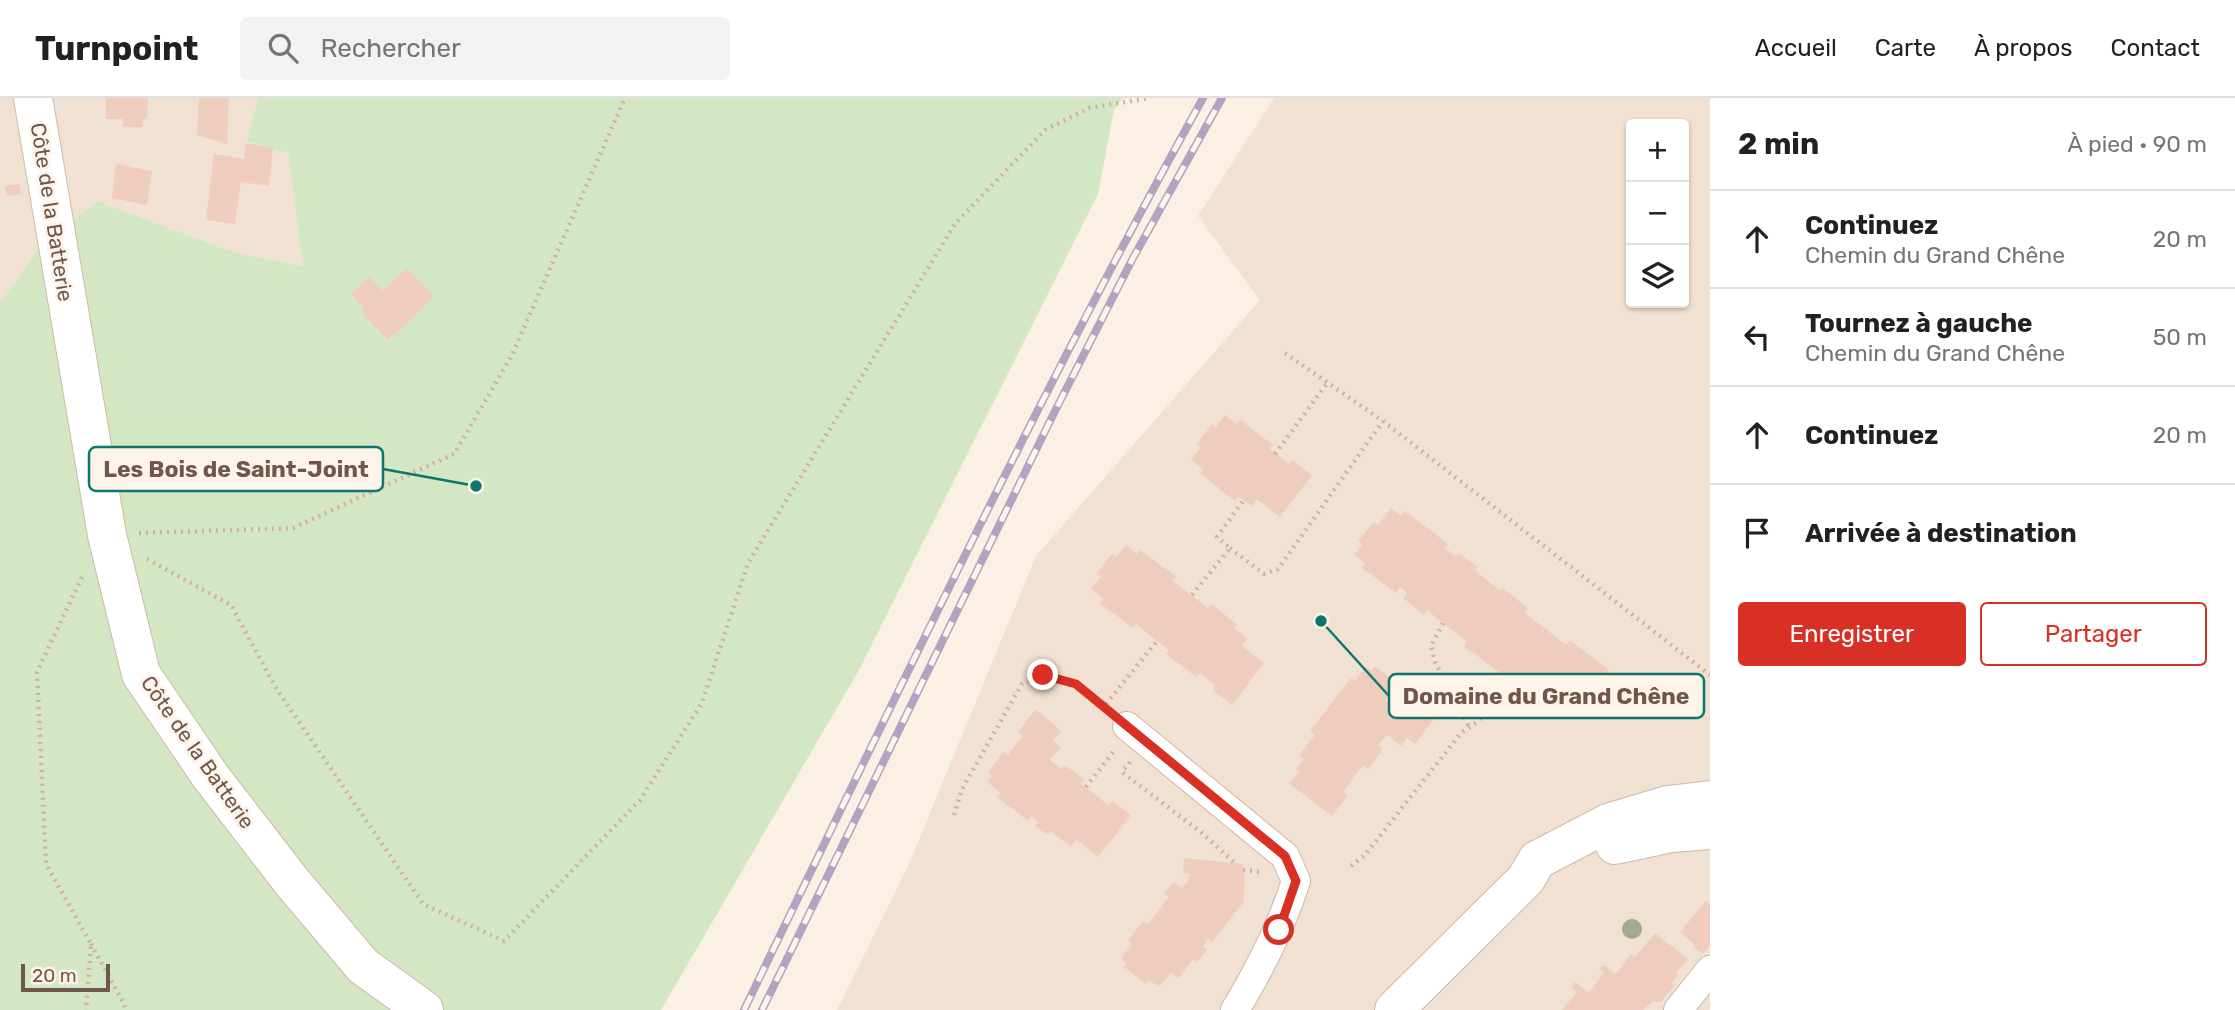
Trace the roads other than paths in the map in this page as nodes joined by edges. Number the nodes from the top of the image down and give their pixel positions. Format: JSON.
{"nodes":[{"id":1,"x":33,"y":98,"type":"edge"},
{"id":2,"x":1134,"y":732,"type":"road end"},
{"id":3,"x":1710,"y":800,"type":"edge"},
{"id":4,"x":1710,"y":830,"type":"edge"},
{"id":5,"x":1526,"y":879,"type":"junction"},
{"id":6,"x":1710,"y":970,"type":"edge"},
{"id":7,"x":1688,"y":1006,"type":"edge"},
{"id":8,"x":424,"y":1010,"type":"edge"},
{"id":9,"x":1235,"y":1010,"type":"edge"},
{"id":10,"x":1394,"y":1010,"type":"edge"}],
"edges":[{"from":1,"to":8,"type":"main road","name":"Côte de la Batterie"},
{"from":2,"to":9,"type":"street"},
{"from":3,"to":5,"type":"main road"},
{"from":4,"to":5,"type":"main road"},
{"from":5,"to":10,"type":"main road"},
{"from":6,"to":7,"type":"street"}]}
